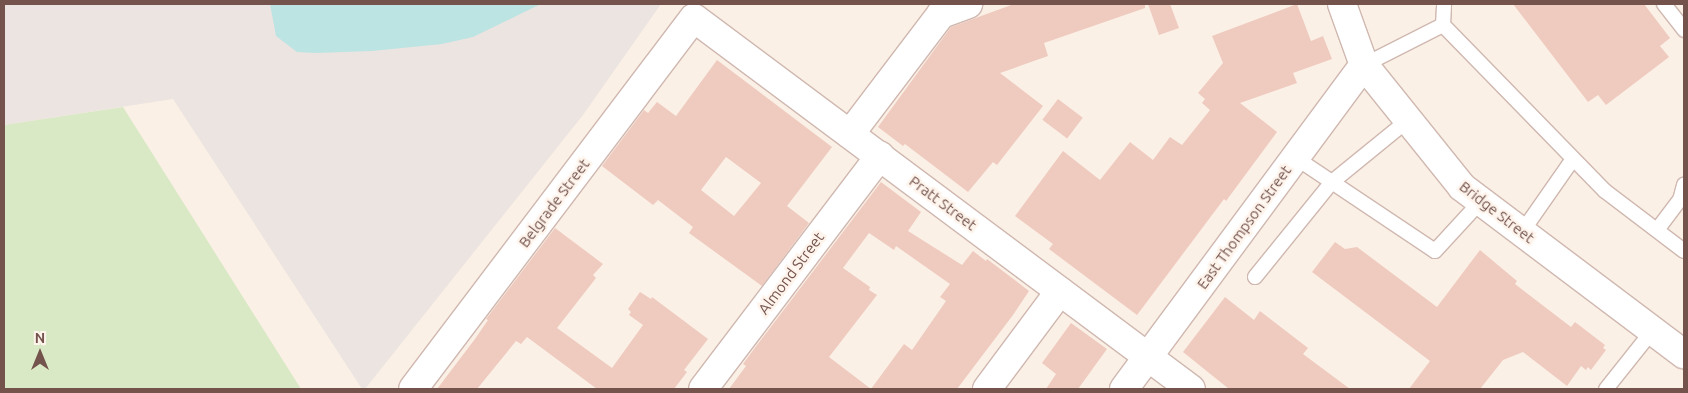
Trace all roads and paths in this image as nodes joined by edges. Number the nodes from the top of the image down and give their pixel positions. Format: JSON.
{"nodes":[{"id":1,"x":968,"y":4,"type":"edge"},
{"id":2,"x":1342,"y":4,"type":"edge"},
{"id":3,"x":1444,"y":4,"type":"edge"},
{"id":4,"x":1664,"y":4,"type":"edge"},
{"id":5,"x":694,"y":18,"type":"joint"},
{"id":6,"x":1443,"y":25,"type":"junction"},
{"id":7,"x":1684,"y":30,"type":"edge"},
{"id":8,"x":1364,"y":66,"type":"junction"},
{"id":9,"x":1408,"y":120,"type":"junction"},
{"id":10,"x":850,"y":134,"type":"junction"},
{"id":11,"x":880,"y":156,"type":"junction"},
{"id":12,"x":1296,"y":158,"type":"junction"},
{"id":13,"x":1573,"y":159,"type":"junction"},
{"id":14,"x":1332,"y":182,"type":"junction"},
{"id":15,"x":1684,"y":184,"type":"edge"},
{"id":16,"x":1481,"y":201,"type":"junction"},
{"id":17,"x":1657,"y":230,"type":"junction"},
{"id":18,"x":1522,"y":232,"type":"junction"},
{"id":19,"x":1684,"y":251,"type":"edge"},
{"id":20,"x":1255,"y":277,"type":"dead end"},
{"id":21,"x":1060,"y":291,"type":"junction"},
{"id":22,"x":1653,"y":330,"type":"junction"},
{"id":23,"x":1684,"y":354,"type":"edge"},
{"id":24,"x":1148,"y":357,"type":"junction"},
{"id":25,"x":413,"y":389,"type":"edge"},
{"id":26,"x":703,"y":389,"type":"edge"},
{"id":27,"x":987,"y":389,"type":"edge"},
{"id":28,"x":1124,"y":389,"type":"edge"},
{"id":29,"x":1191,"y":389,"type":"edge"},
{"id":30,"x":1606,"y":389,"type":"edge"}],
"edges":[{"from":1,"to":10,"type":"street"},
{"from":2,"to":8,"type":"street","name":"Bridge Street"},
{"from":3,"to":6,"type":"lane"},
{"from":4,"to":7,"type":"lane"},
{"from":5,"to":10,"type":"street","name":"Pratt Street"},
{"from":5,"to":25,"type":"street","name":"Belgrade Street"},
{"from":6,"to":8,"type":"lane"},
{"from":6,"to":13,"type":"lane"},
{"from":8,"to":9,"type":"street","name":"Bridge Street"},
{"from":8,"to":12,"type":"street","name":"East Thompson Street"},
{"from":9,"to":14,"type":"lane"},
{"from":9,"to":16,"type":"street","name":"Bridge Street"},
{"from":10,"to":11,"type":"street","name":"Pratt Street"},
{"from":11,"to":21,"type":"street","name":"Pratt Street"},
{"from":11,"to":26,"type":"street","name":"Almond Street"},
{"from":12,"to":14,"type":"lane"},
{"from":12,"to":24,"type":"street","name":"East Thompson Street"},
{"from":13,"to":17,"type":"lane"},
{"from":13,"to":18,"type":"lane"},
{"from":14,"to":16,"type":"lane"},
{"from":14,"to":20,"type":"lane"},
{"from":15,"to":17,"type":"lane"},
{"from":16,"to":18,"type":"street","name":"Bridge Street"},
{"from":17,"to":19,"type":"lane"},
{"from":18,"to":22,"type":"street","name":"Bridge Street"},
{"from":21,"to":24,"type":"street","name":"Pratt Street"},
{"from":21,"to":27,"type":"street"},
{"from":22,"to":23,"type":"street","name":"Bridge Street"},
{"from":22,"to":30,"type":"lane"},
{"from":24,"to":28,"type":"street","name":"East Thompson Street"},
{"from":24,"to":29,"type":"street","name":"Pratt Street"}]}
